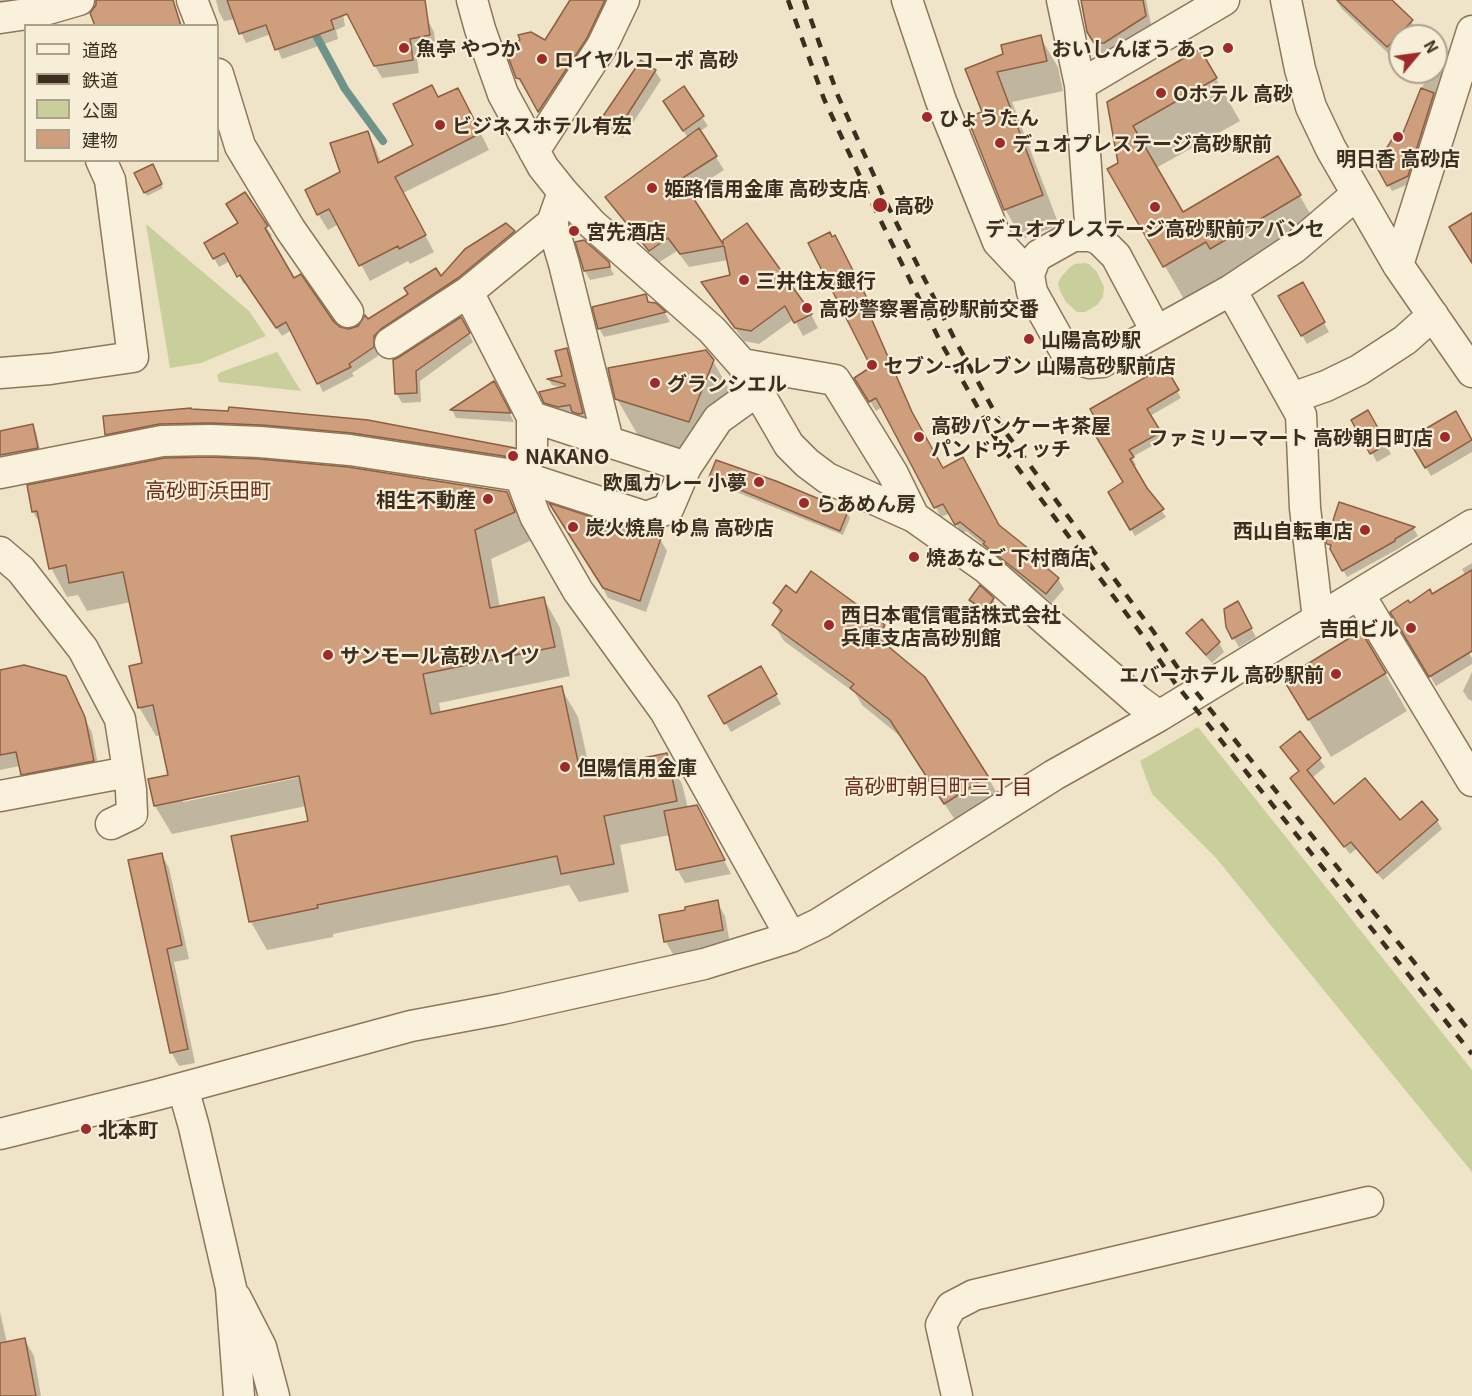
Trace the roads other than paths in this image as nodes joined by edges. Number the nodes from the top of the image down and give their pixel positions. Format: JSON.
{"nodes":[{"id":1,"x":79,"y":0,"type":"edge"},
{"id":2,"x":192,"y":0,"type":"edge"},
{"id":3,"x":472,"y":0,"type":"edge"},
{"id":4,"x":624,"y":0,"type":"edge"},
{"id":5,"x":907,"y":0,"type":"edge"},
{"id":6,"x":1062,"y":0,"type":"edge"},
{"id":7,"x":1224,"y":0,"type":"edge"},
{"id":8,"x":1286,"y":0,"type":"edge"},
{"id":9,"x":0,"y":18,"type":"edge"},
{"id":10,"x":37,"y":19,"type":"edge"},
{"id":11,"x":201,"y":24,"type":"edge"},
{"id":12,"x":1472,"y":32,"type":"edge"},
{"id":13,"x":219,"y":77,"type":"edge"},
{"id":14,"x":1080,"y":85,"type":"junction"},
{"id":15,"x":534,"y":151,"type":"junction"},
{"id":16,"x":102,"y":162,"type":"edge"},
{"id":17,"x":563,"y":192,"type":"junction"},
{"id":18,"x":1357,"y":194,"type":"junction"},
{"id":19,"x":552,"y":223,"type":"junction"},
{"id":20,"x":1091,"y":236,"type":"junction"},
{"id":21,"x":1398,"y":266,"type":"junction"},
{"id":22,"x":1029,"y":275,"type":"junction"},
{"id":23,"x":1231,"y":290,"type":"junction"},
{"id":24,"x":468,"y":292,"type":"junction"},
{"id":25,"x":348,"y":312,"type":"dead end"},
{"id":26,"x":1433,"y":315,"type":"junction"},
{"id":27,"x":1156,"y":331,"type":"junction"},
{"id":28,"x":390,"y":344,"type":"dead end"},
{"id":29,"x":742,"y":364,"type":"junction"},
{"id":30,"x":1472,"y":372,"type":"edge"},
{"id":31,"x":0,"y":373,"type":"edge"},
{"id":32,"x":757,"y":391,"type":"junction"},
{"id":33,"x":1292,"y":398,"type":"junction"},
{"id":34,"x":532,"y":417,"type":"junction"},
{"id":35,"x":608,"y":441,"type":"junction"},
{"id":36,"x":686,"y":467,"type":"junction"},
{"id":37,"x":0,"y":473,"type":"edge"},
{"id":38,"x":520,"y":476,"type":"junction"},
{"id":39,"x":914,"y":517,"type":"junction"},
{"id":40,"x":1472,"y":525,"type":"edge"},
{"id":41,"x":0,"y":552,"type":"edge"},
{"id":42,"x":1359,"y":594,"type":"junction"},
{"id":43,"x":1318,"y":619,"type":"junction"},
{"id":44,"x":1158,"y":716,"type":"junction"},
{"id":45,"x":129,"y":772,"type":"junction"},
{"id":46,"x":1472,"y":781,"type":"edge"},
{"id":47,"x":0,"y":796,"type":"edge"},
{"id":48,"x":111,"y":824,"type":"dead end"},
{"id":49,"x":791,"y":937,"type":"junction"},
{"id":50,"x":183,"y":1088,"type":"junction"},
{"id":51,"x":0,"y":1134,"type":"edge"},
{"id":52,"x":1368,"y":1202,"type":"dead end"},
{"id":53,"x":231,"y":1288,"type":"junction"},
{"id":54,"x":239,"y":1396,"type":"edge"},
{"id":55,"x":274,"y":1396,"type":"edge"},
{"id":56,"x":957,"y":1396,"type":"edge"}],
"edges":[{"from":1,"to":10,"type":"street"},
{"from":2,"to":11,"type":"street"},
{"from":3,"to":15,"type":"street"},
{"from":4,"to":15,"type":"street"},
{"from":5,"to":22,"type":"street"},
{"from":6,"to":14,"type":"street"},
{"from":7,"to":14,"type":"street"},
{"from":8,"to":18,"type":"street"},
{"from":9,"to":10,"type":"street"},
{"from":12,"to":21,"type":"street"},
{"from":13,"to":25,"type":"street"},
{"from":14,"to":20,"type":"street"},
{"from":15,"to":17,"type":"street"},
{"from":16,"to":31,"type":"street"},
{"from":17,"to":19,"type":"street"},
{"from":17,"to":29,"type":"street"},
{"from":18,"to":21,"type":"street"},
{"from":18,"to":23,"type":"street"},
{"from":19,"to":24,"type":"street"},
{"from":19,"to":35,"type":"street"},
{"from":20,"to":22,"type":"street"},
{"from":20,"to":27,"type":"street"},
{"from":21,"to":26,"type":"street"},
{"from":22,"to":27,"type":"street"},
{"from":23,"to":27,"type":"street"},
{"from":23,"to":33,"type":"street"},
{"from":24,"to":28,"type":"street"},
{"from":24,"to":34,"type":"street"},
{"from":26,"to":30,"type":"street"},
{"from":26,"to":33,"type":"street"},
{"from":29,"to":32,"type":"street"},
{"from":29,"to":39,"type":"street"},
{"from":32,"to":36,"type":"street"},
{"from":32,"to":39,"type":"street"},
{"from":33,"to":43,"type":"street"},
{"from":34,"to":35,"type":"street"},
{"from":34,"to":38,"type":"street"},
{"from":35,"to":36,"type":"street"},
{"from":36,"to":38,"type":"street"},
{"from":37,"to":38,"type":"street"},
{"from":38,"to":49,"type":"street"},
{"from":39,"to":44,"type":"street"},
{"from":40,"to":42,"type":"street"},
{"from":41,"to":45,"type":"street"},
{"from":42,"to":43,"type":"street"},
{"from":42,"to":46,"type":"street"},
{"from":43,"to":44,"type":"street"},
{"from":44,"to":49,"type":"street"},
{"from":45,"to":47,"type":"street"},
{"from":45,"to":48,"type":"street"},
{"from":49,"to":50,"type":"street"},
{"from":50,"to":51,"type":"street"},
{"from":50,"to":53,"type":"street"},
{"from":52,"to":56,"type":"street"},
{"from":53,"to":54,"type":"street"},
{"from":53,"to":55,"type":"street"}]}
